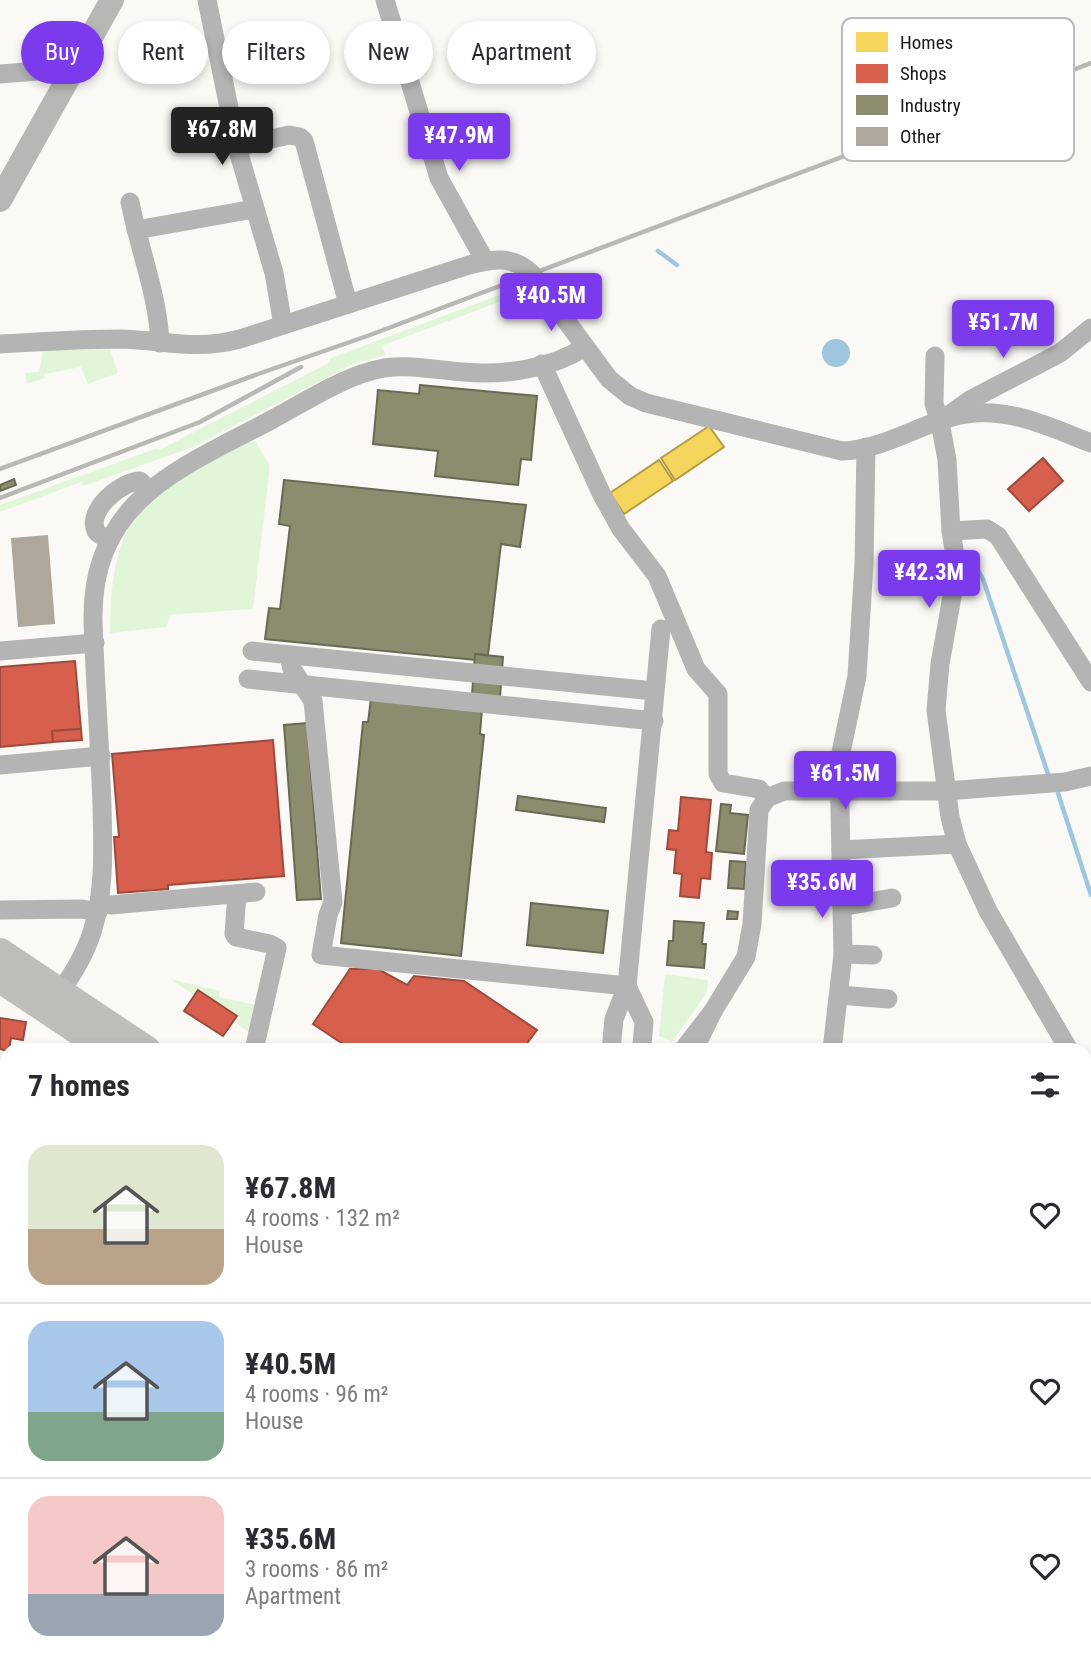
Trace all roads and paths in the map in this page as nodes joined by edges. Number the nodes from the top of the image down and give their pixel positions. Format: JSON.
{"nodes":[{"id":1,"x":112,"y":0,"type":"edge"},
{"id":2,"x":207,"y":0,"type":"edge"},
{"id":3,"x":385,"y":0,"type":"edge"},
{"id":4,"x":100,"y":21,"type":"edge"},
{"id":5,"x":21,"y":72,"type":"edge"},
{"id":6,"x":0,"y":74,"type":"edge"},
{"id":7,"x":65,"y":84,"type":"edge"},
{"id":8,"x":237,"y":147,"type":"junction"},
{"id":9,"x":0,"y":200,"type":"edge"},
{"id":10,"x":130,"y":202,"type":"dead end"},
{"id":11,"x":254,"y":209,"type":"junction"},
{"id":12,"x":135,"y":230,"type":"junction"},
{"id":13,"x":485,"y":261,"type":"junction"},
{"id":14,"x":348,"y":304,"type":"junction"},
{"id":15,"x":283,"y":325,"type":"junction"},
{"id":16,"x":1091,"y":328,"type":"edge"},
{"id":17,"x":160,"y":343,"type":"junction"},
{"id":18,"x":0,"y":344,"type":"edge"},
{"id":19,"x":585,"y":348,"type":"junction"},
{"id":20,"x":936,"y":355,"type":"dead end"},
{"id":21,"x":542,"y":364,"type":"junction"},
{"id":22,"x":940,"y":422,"type":"junction"},
{"id":23,"x":1091,"y":443,"type":"edge"},
{"id":24,"x":866,"y":447,"type":"junction"},
{"id":25,"x":951,"y":531,"type":"junction"},
{"id":26,"x":661,"y":629,"type":"dead end"},
{"id":27,"x":95,"y":643,"type":"junction"},
{"id":28,"x":0,"y":651,"type":"edge"},
{"id":29,"x":252,"y":651,"type":"dead end"},
{"id":30,"x":289,"y":654,"type":"junction"},
{"id":31,"x":248,"y":679,"type":"dead end"},
{"id":32,"x":1091,"y":682,"type":"edge"},
{"id":33,"x":303,"y":685,"type":"junction"},
{"id":34,"x":654,"y":691,"type":"junction"},
{"id":35,"x":654,"y":721,"type":"junction"},
{"id":36,"x":101,"y":756,"type":"junction"},
{"id":37,"x":0,"y":765,"type":"edge"},
{"id":38,"x":1091,"y":776,"type":"edge"},
{"id":39,"x":839,"y":791,"type":"junction"},
{"id":40,"x":946,"y":791,"type":"junction"},
{"id":41,"x":767,"y":798,"type":"junction"},
{"id":42,"x":957,"y":844,"type":"junction"},
{"id":43,"x":841,"y":850,"type":"junction"},
{"id":44,"x":892,"y":898,"type":"dead end"},
{"id":45,"x":842,"y":904,"type":"junction"},
{"id":46,"x":99,"y":907,"type":"junction"},
{"id":47,"x":0,"y":910,"type":"edge"},
{"id":48,"x":0,"y":952,"type":"edge"},
{"id":49,"x":843,"y":954,"type":"junction"},
{"id":50,"x":873,"y":955,"type":"dead end"},
{"id":51,"x":0,"y":979,"type":"edge"},
{"id":52,"x":627,"y":986,"type":"junction"},
{"id":53,"x":839,"y":995,"type":"junction"},
{"id":54,"x":888,"y":999,"type":"dead end"},
{"id":55,"x":54,"y":1002,"type":"junction"},
{"id":56,"x":713,"y":1012,"type":"junction"},
{"id":57,"x":99,"y":1043,"type":"edge"},
{"id":58,"x":134,"y":1043,"type":"edge"},
{"id":59,"x":256,"y":1043,"type":"edge"},
{"id":60,"x":612,"y":1043,"type":"edge"},
{"id":61,"x":643,"y":1043,"type":"edge"},
{"id":62,"x":689,"y":1043,"type":"edge"},
{"id":63,"x":698,"y":1043,"type":"edge"},
{"id":64,"x":833,"y":1043,"type":"edge"},
{"id":65,"x":1065,"y":1043,"type":"edge"}],
"edges":[{"from":1,"to":4,"type":"main road"},
{"from":2,"to":8,"type":"street"},
{"from":3,"to":13,"type":"street"},
{"from":5,"to":6,"type":"street"},
{"from":7,"to":9,"type":"main road"},
{"from":8,"to":11,"type":"street"},
{"from":8,"to":14,"type":"street"},
{"from":10,"to":12,"type":"street"},
{"from":11,"to":12,"type":"street"},
{"from":11,"to":15,"type":"street"},
{"from":12,"to":17,"type":"street"},
{"from":13,"to":14,"type":"street"},
{"from":13,"to":19,"type":"street"},
{"from":14,"to":15,"type":"street"},
{"from":15,"to":17,"type":"street"},
{"from":16,"to":22,"type":"street"},
{"from":17,"to":18,"type":"street"},
{"from":19,"to":21,"type":"street"},
{"from":19,"to":24,"type":"street"},
{"from":20,"to":22,"type":"street"},
{"from":21,"to":27,"type":"street"},
{"from":21,"to":41,"type":"street"},
{"from":22,"to":23,"type":"street"},
{"from":22,"to":24,"type":"street"},
{"from":22,"to":25,"type":"street"},
{"from":24,"to":39,"type":"street"},
{"from":25,"to":32,"type":"street"},
{"from":25,"to":40,"type":"street"},
{"from":26,"to":34,"type":"street"},
{"from":27,"to":28,"type":"street"},
{"from":27,"to":36,"type":"street"},
{"from":29,"to":30,"type":"street"},
{"from":30,"to":33,"type":"street"},
{"from":30,"to":34,"type":"street"},
{"from":31,"to":33,"type":"street"},
{"from":33,"to":35,"type":"street"},
{"from":33,"to":52,"type":"street"},
{"from":34,"to":35,"type":"street"},
{"from":35,"to":52,"type":"street"},
{"from":36,"to":37,"type":"street"},
{"from":36,"to":46,"type":"street"},
{"from":38,"to":40,"type":"street"},
{"from":39,"to":40,"type":"street"},
{"from":39,"to":41,"type":"street"},
{"from":39,"to":43,"type":"street"},
{"from":40,"to":42,"type":"street"},
{"from":41,"to":56,"type":"street"},
{"from":42,"to":43,"type":"street"},
{"from":42,"to":65,"type":"street"},
{"from":43,"to":45,"type":"street"},
{"from":44,"to":45,"type":"street"},
{"from":45,"to":49,"type":"street"},
{"from":46,"to":47,"type":"street"},
{"from":46,"to":55,"type":"street"},
{"from":46,"to":59,"type":"street"},
{"from":48,"to":55,"type":"highway"},
{"from":49,"to":50,"type":"street"},
{"from":49,"to":53,"type":"street"},
{"from":51,"to":55,"type":"highway"},
{"from":52,"to":60,"type":"street"},
{"from":52,"to":61,"type":"street"},
{"from":53,"to":54,"type":"street"},
{"from":53,"to":64,"type":"street"},
{"from":55,"to":57,"type":"highway"},
{"from":55,"to":58,"type":"highway"},
{"from":56,"to":62,"type":"street"},
{"from":56,"to":63,"type":"street"}]}
